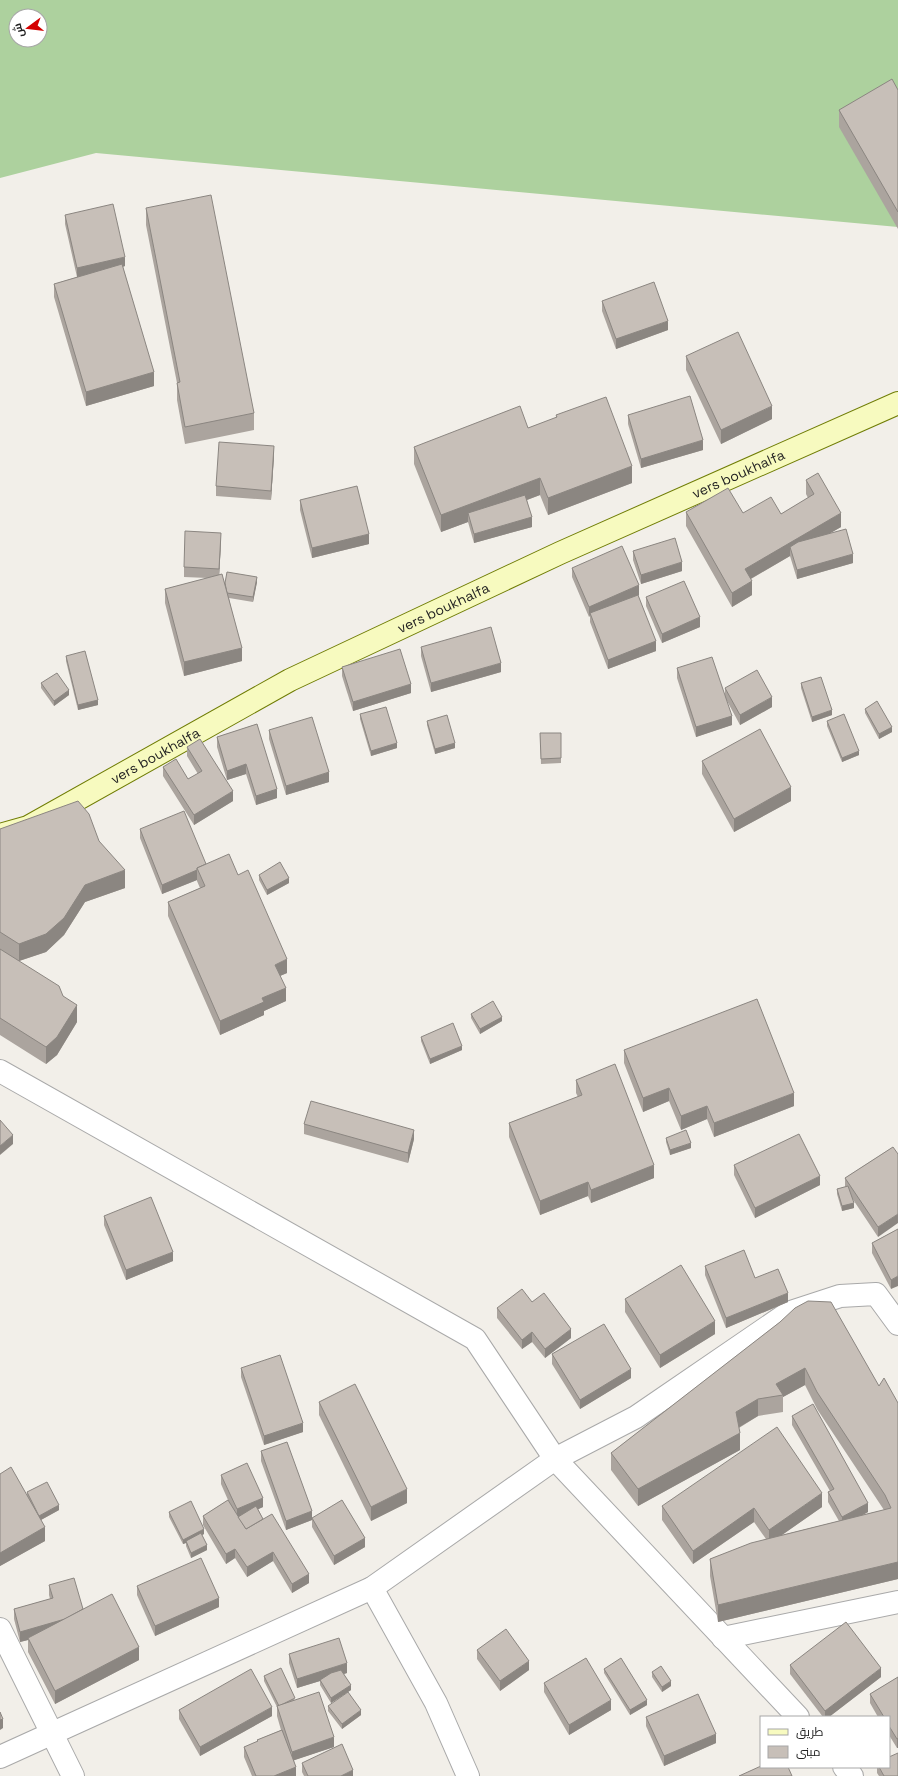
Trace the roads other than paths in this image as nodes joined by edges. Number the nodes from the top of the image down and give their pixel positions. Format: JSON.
{"nodes":[{"id":1,"x":898,"y":403,"type":"edge"},
{"id":2,"x":0,"y":835,"type":"edge"},
{"id":3,"x":0,"y":1072,"type":"edge"},
{"id":4,"x":898,"y":1324,"type":"edge"},
{"id":5,"x":555,"y":1460,"type":"junction"},
{"id":6,"x":372,"y":1588,"type":"junction"},
{"id":7,"x":898,"y":1602,"type":"edge"},
{"id":8,"x":0,"y":1629,"type":"edge"},
{"id":9,"x":723,"y":1638,"type":"junction"},
{"id":10,"x":797,"y":1716,"type":"edge"},
{"id":11,"x":51,"y":1734,"type":"junction"},
{"id":12,"x":0,"y":1757,"type":"edge"},
{"id":13,"x":845,"y":1768,"type":"edge"},
{"id":14,"x":73,"y":1776,"type":"edge"},
{"id":15,"x":468,"y":1776,"type":"edge"},
{"id":16,"x":852,"y":1776,"type":"edge"}],
"edges":[{"from":1,"to":2,"type":"street","name":"vers boukhalfa"},
{"from":3,"to":5,"type":"street"},
{"from":4,"to":5,"type":"street"},
{"from":5,"to":6,"type":"street"},
{"from":5,"to":9,"type":"street"},
{"from":6,"to":11,"type":"street"},
{"from":6,"to":15,"type":"street"},
{"from":7,"to":9,"type":"street"},
{"from":8,"to":11,"type":"street"},
{"from":9,"to":10,"type":"street"},
{"from":11,"to":12,"type":"street"},
{"from":11,"to":14,"type":"street"},
{"from":13,"to":16,"type":"street"}]}
